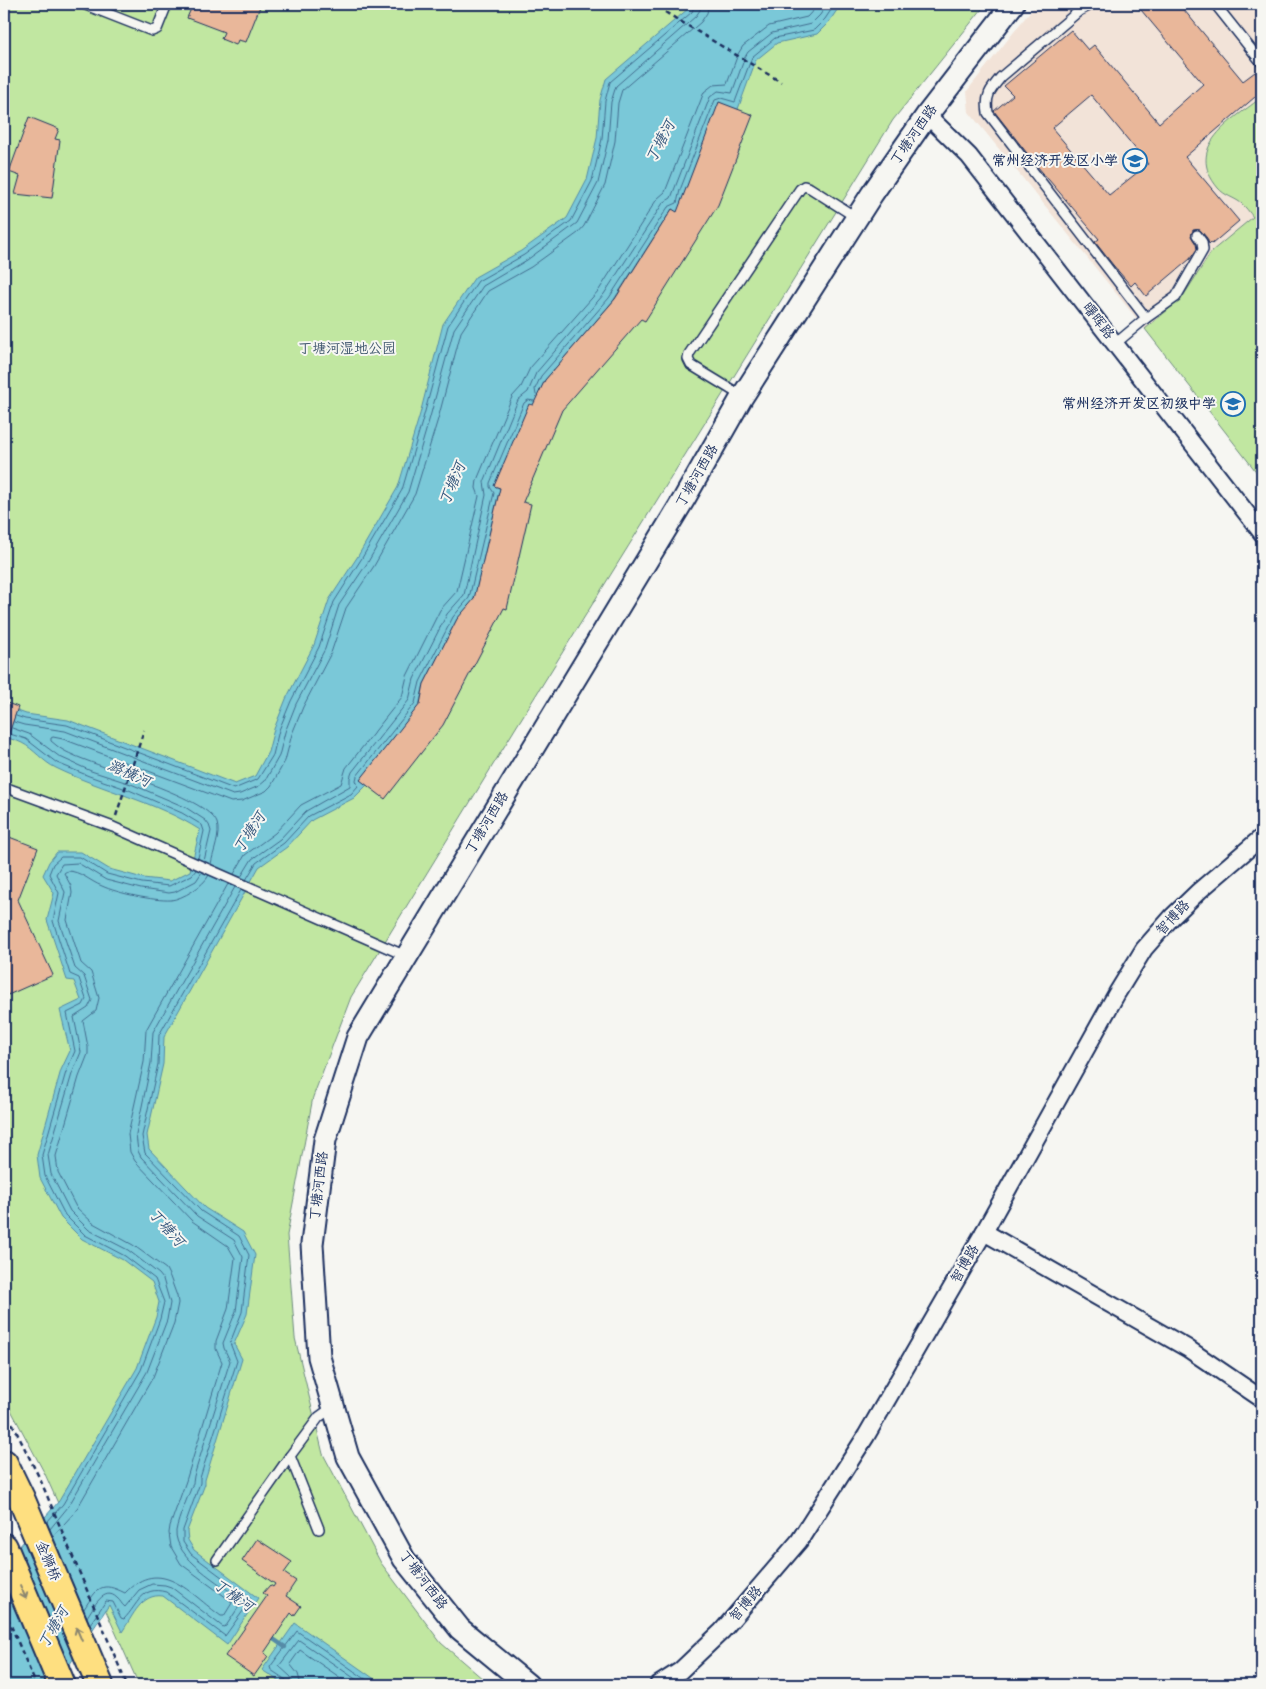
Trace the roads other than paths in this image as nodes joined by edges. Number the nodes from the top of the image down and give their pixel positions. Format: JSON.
{"nodes":[{"id":1,"x":83,"y":4,"type":"edge"},
{"id":2,"x":167,"y":4,"type":"edge"},
{"id":3,"x":1013,"y":4,"type":"edge"},
{"id":4,"x":1093,"y":4,"type":"edge"},
{"id":5,"x":1215,"y":4,"type":"edge"},
{"id":6,"x":1262,"y":63,"type":"edge"},
{"id":7,"x":927,"y":115,"type":"junction"},
{"id":8,"x":857,"y":218,"type":"junction"},
{"id":9,"x":1197,"y":235,"type":"dead end"},
{"id":10,"x":1146,"y":318,"type":"junction"},
{"id":11,"x":1115,"y":344,"type":"junction"},
{"id":12,"x":742,"y":397,"type":"junction"},
{"id":13,"x":1262,"y":533,"type":"edge"},
{"id":14,"x":4,"y":787,"type":"edge"},
{"id":15,"x":1262,"y":837,"type":"edge"},
{"id":16,"x":406,"y":956,"type":"junction"},
{"id":17,"x":984,"y":1232,"type":"junction"},
{"id":18,"x":1262,"y":1400,"type":"edge"},
{"id":19,"x":333,"y":1406,"type":"junction"},
{"id":20,"x":290,"y":1456,"type":"junction"},
{"id":21,"x":4,"y":1463,"type":"edge"},
{"id":22,"x":319,"y":1529,"type":"dead end"},
{"id":23,"x":4,"y":1547,"type":"edge"},
{"id":24,"x":217,"y":1560,"type":"dead end"},
{"id":25,"x":99,"y":1682,"type":"edge"},
{"id":26,"x":62,"y":1685,"type":"edge"},
{"id":27,"x":528,"y":1685,"type":"edge"},
{"id":28,"x":658,"y":1685,"type":"edge"}],
"edges":[{"from":1,"to":2,"type":"lane"},
{"from":3,"to":7,"type":"street","name":"丁塘河西路"},
{"from":4,"to":10,"type":"lane"},
{"from":5,"to":6,"type":"lane"},
{"from":7,"to":8,"type":"street","name":"丁塘河西路"},
{"from":7,"to":11,"type":"street","name":"曙晖路"},
{"from":8,"to":12,"type":"street","name":"丁塘河西路"},
{"from":8,"to":12,"type":"lane"},
{"from":9,"to":10,"type":"lane"},
{"from":10,"to":11,"type":"lane"},
{"from":11,"to":13,"type":"street","name":"曙晖路"},
{"from":12,"to":16,"type":"street","name":"丁塘河西路"},
{"from":14,"to":16,"type":"lane"},
{"from":15,"to":17,"type":"street","name":"智博路"},
{"from":16,"to":19,"type":"street","name":"丁塘河西路"},
{"from":17,"to":18,"type":"street"},
{"from":17,"to":28,"type":"street","name":"智博路"},
{"from":19,"to":20,"type":"lane"},
{"from":19,"to":27,"type":"street","name":"丁塘河西路"},
{"from":20,"to":22,"type":"lane"},
{"from":20,"to":24,"type":"lane"},
{"from":25,"to":21,"type":"main road","name":"金狮桥","one_way":true},
{"from":23,"to":26,"type":"main road","one_way":true}]}
